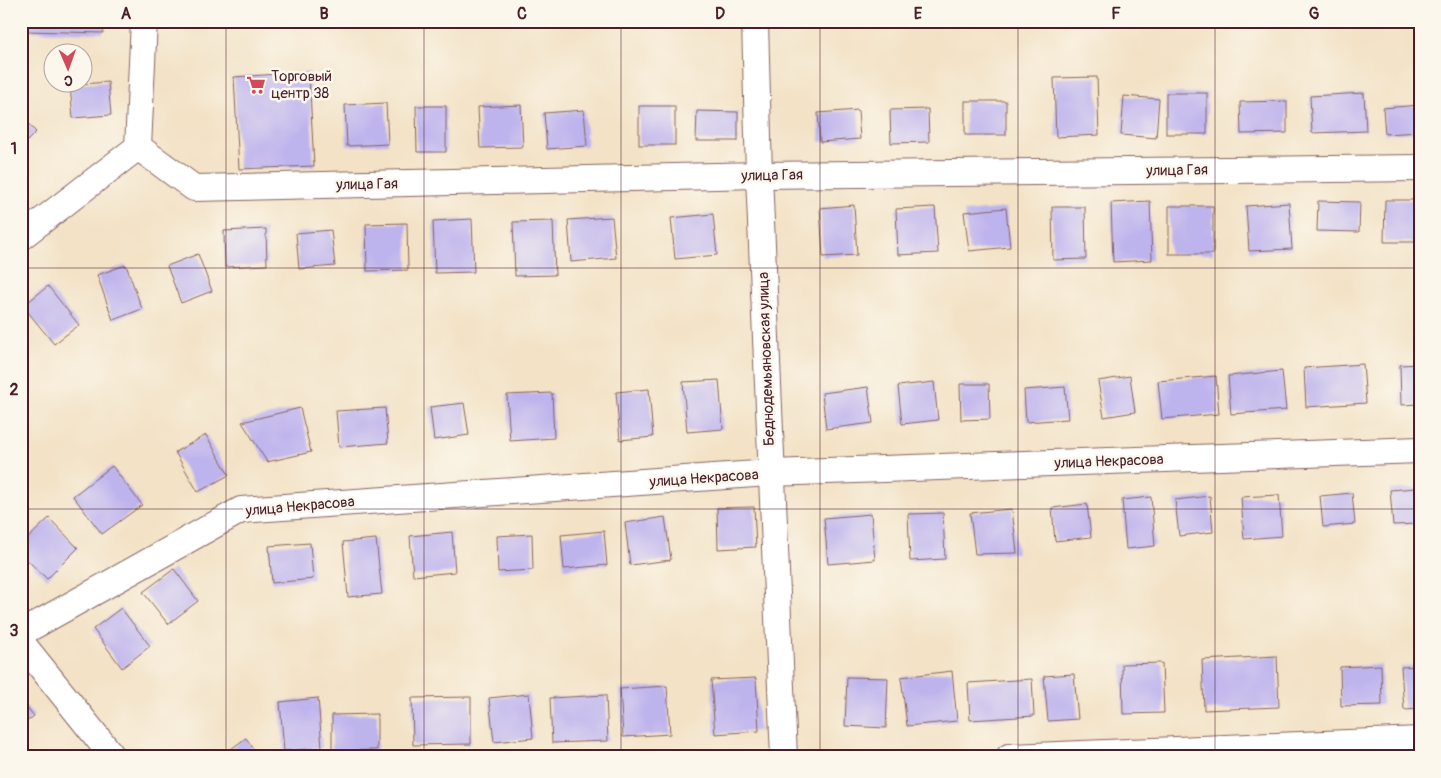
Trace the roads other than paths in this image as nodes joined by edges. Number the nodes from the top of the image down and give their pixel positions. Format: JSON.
{"nodes":[{"id":1,"x":144,"y":21,"type":"edge"},
{"id":2,"x":755,"y":21,"type":"edge"},
{"id":3,"x":138,"y":147,"type":"junction"},
{"id":4,"x":1420,"y":168,"type":"edge"},
{"id":5,"x":759,"y":175,"type":"junction"},
{"id":6,"x":21,"y":237,"type":"edge"},
{"id":7,"x":1420,"y":450,"type":"edge"},
{"id":8,"x":771,"y":474,"type":"junction"},
{"id":9,"x":21,"y":633,"type":"edge"},
{"id":10,"x":21,"y":642,"type":"edge"},
{"id":11,"x":1420,"y":740,"type":"edge"},
{"id":12,"x":113,"y":757,"type":"edge"},
{"id":13,"x":784,"y":757,"type":"edge"},
{"id":14,"x":1009,"y":757,"type":"edge"}],
"edges":[{"from":1,"to":3,"type":"street"},
{"from":2,"to":5,"type":"street","name":"Беднодемьяновская улица"},
{"from":3,"to":5,"type":"street","name":"улица Гая"},
{"from":3,"to":6,"type":"street"},
{"from":4,"to":5,"type":"street","name":"улица Гая"},
{"from":5,"to":8,"type":"street","name":"Беднодемьяновская улица"},
{"from":7,"to":8,"type":"street","name":"улица Некрасова"},
{"from":8,"to":9,"type":"street","name":"улица Некрасова"},
{"from":8,"to":13,"type":"street","name":"Беднодемьяновская улица"},
{"from":10,"to":12,"type":"street"},
{"from":11,"to":14,"type":"street"}]}
